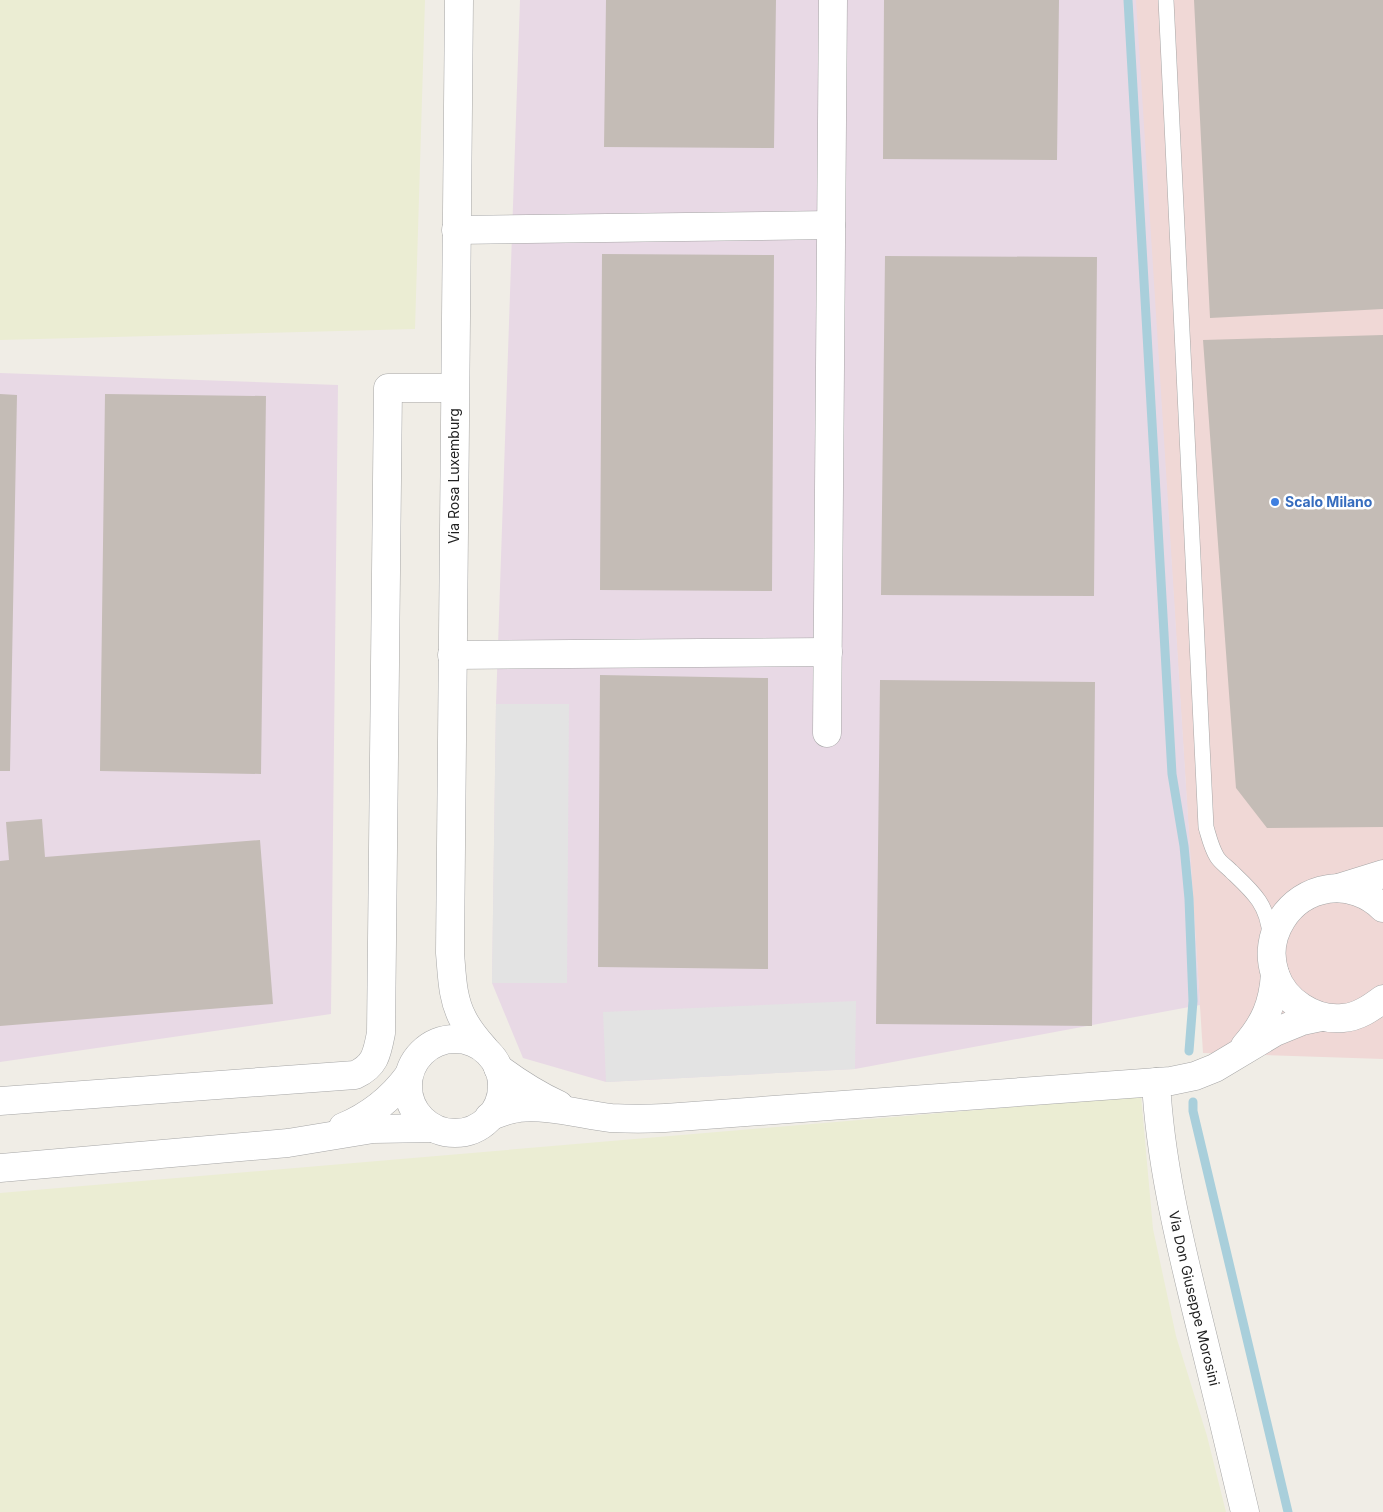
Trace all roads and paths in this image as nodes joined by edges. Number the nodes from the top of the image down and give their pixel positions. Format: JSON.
{"nodes":[{"id":1,"x":459,"y":0,"type":"edge"},
{"id":2,"x":833,"y":0,"type":"edge"},
{"id":3,"x":1166,"y":0,"type":"edge"},
{"id":4,"x":831,"y":225,"type":"junction"},
{"id":5,"x":456,"y":230,"type":"junction"},
{"id":6,"x":454,"y":388,"type":"junction"},
{"id":7,"x":828,"y":652,"type":"junction"},
{"id":8,"x":452,"y":655,"type":"junction"},
{"id":9,"x":827,"y":733,"type":"dead end"},
{"id":10,"x":1383,"y":874,"type":"edge"},
{"id":11,"x":1338,"y":888,"type":"junction"},
{"id":12,"x":1383,"y":908,"type":"edge"},
{"id":13,"x":450,"y":952,"type":"junction"},
{"id":14,"x":1273,"y":964,"type":"junction"},
{"id":15,"x":1377,"y":1008,"type":"edge"},
{"id":16,"x":1321,"y":1017,"type":"junction"},
{"id":17,"x":425,"y":1049,"type":"junction"},
{"id":18,"x":1238,"y":1054,"type":"junction"},
{"id":19,"x":491,"y":1058,"type":"junction"},
{"id":20,"x":408,"y":1076,"type":"junction"},
{"id":21,"x":1156,"y":1082,"type":"junction"},
{"id":22,"x":0,"y":1101,"type":"edge"},
{"id":23,"x":587,"y":1115,"type":"junction"},
{"id":24,"x":490,"y":1117,"type":"junction"},
{"id":25,"x":433,"y":1128,"type":"junction"},
{"id":26,"x":318,"y":1137,"type":"junction"},
{"id":27,"x":0,"y":1156,"type":"edge"},
{"id":28,"x":104,"y":1160,"type":"junction"},
{"id":29,"x":0,"y":1168,"type":"edge"},
{"id":30,"x":1245,"y":1512,"type":"edge"}],
"edges":[{"from":1,"to":5,"type":"street","name":"Via Rosa Luxemburg"},
{"from":2,"to":4,"type":"street"},
{"from":3,"to":14,"type":"lane"},
{"from":4,"to":5,"type":"street"},
{"from":4,"to":7,"type":"street"},
{"from":5,"to":6,"type":"street","name":"Via Rosa Luxemburg"},
{"from":6,"to":8,"type":"street","name":"Via Rosa Luxemburg"},
{"from":6,"to":22,"type":"street"},
{"from":7,"to":8,"type":"street"},
{"from":7,"to":9,"type":"street"},
{"from":8,"to":13,"type":"street","name":"Via Rosa Luxemburg"},
{"from":10,"to":11,"type":"street"},
{"from":11,"to":12,"type":"street"},
{"from":11,"to":14,"type":"street"},
{"from":13,"to":17,"type":"street"},
{"from":13,"to":19,"type":"street"},
{"from":14,"to":16,"type":"street"},
{"from":14,"to":18,"type":"street"},
{"from":15,"to":16,"type":"street"},
{"from":16,"to":18,"type":"street"},
{"from":17,"to":19,"type":"street"},
{"from":17,"to":20,"type":"street"},
{"from":18,"to":21,"type":"street"},
{"from":19,"to":23,"type":"street"},
{"from":19,"to":24,"type":"street"},
{"from":20,"to":25,"type":"street"},
{"from":20,"to":26,"type":"street"},
{"from":21,"to":23,"type":"street"},
{"from":21,"to":30,"type":"street","name":"Via Don Giuseppe Morosini"},
{"from":23,"to":24,"type":"street"},
{"from":24,"to":25,"type":"street"},
{"from":25,"to":26,"type":"street"},
{"from":26,"to":28,"type":"street"},
{"from":27,"to":28,"type":"street"},
{"from":28,"to":29,"type":"street"}]}
